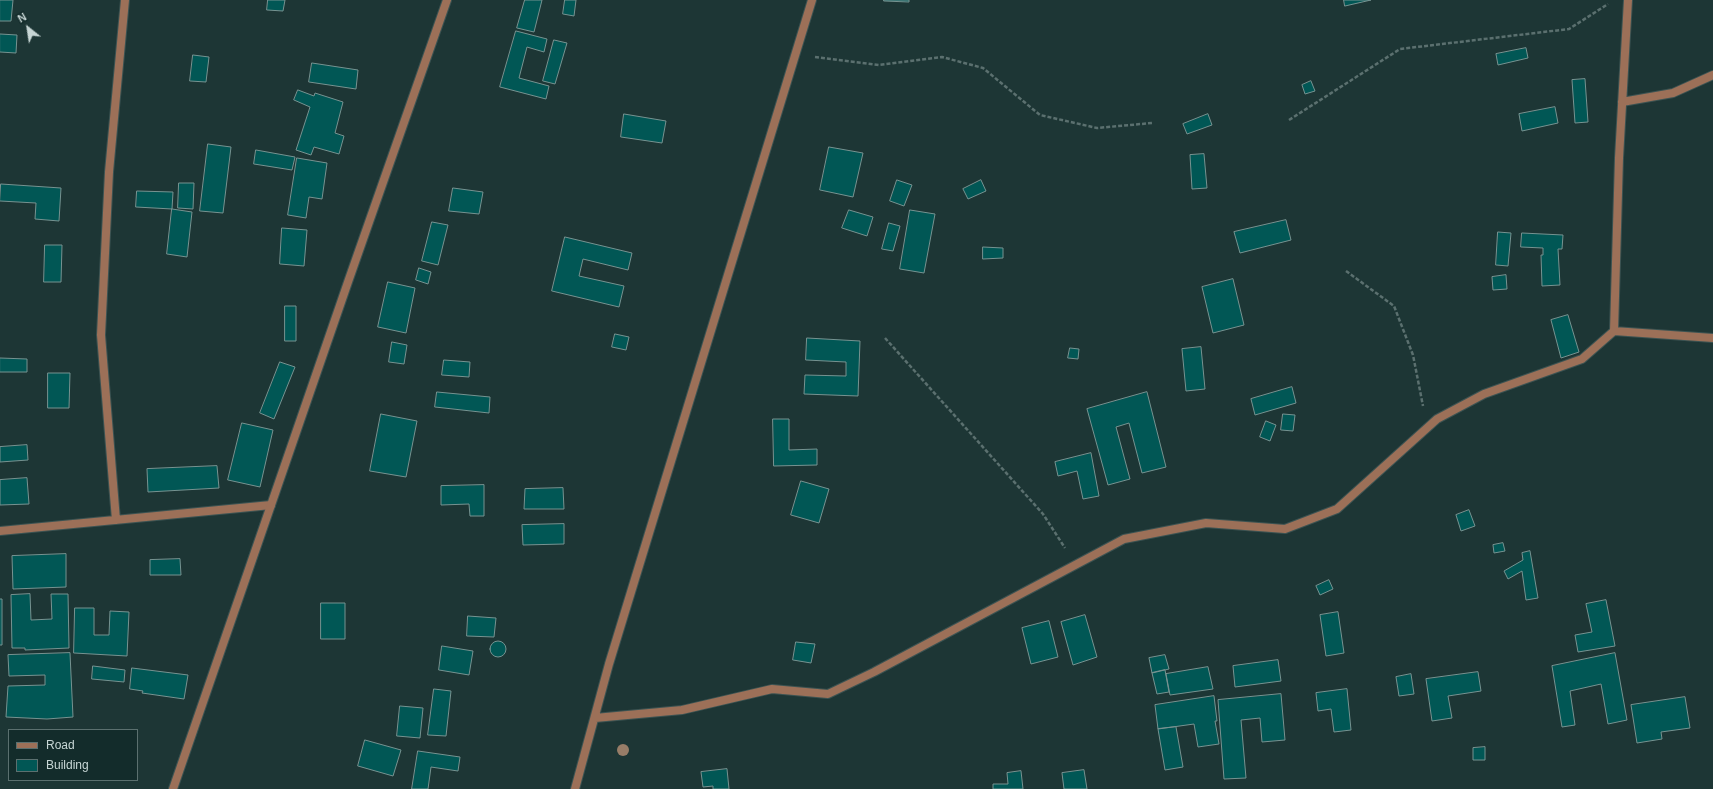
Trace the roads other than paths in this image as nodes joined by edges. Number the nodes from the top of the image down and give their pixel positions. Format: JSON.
{"nodes":[{"id":1,"x":125,"y":0,"type":"edge"},
{"id":2,"x":447,"y":0,"type":"edge"},
{"id":3,"x":812,"y":0,"type":"edge"},
{"id":4,"x":1628,"y":0,"type":"edge"},
{"id":5,"x":1713,"y":74,"type":"edge"},
{"id":6,"x":1622,"y":102,"type":"junction"},
{"id":7,"x":1614,"y":331,"type":"junction"},
{"id":8,"x":1713,"y":338,"type":"edge"},
{"id":9,"x":271,"y":505,"type":"junction"},
{"id":10,"x":116,"y":520,"type":"junction"},
{"id":11,"x":0,"y":531,"type":"edge"},
{"id":12,"x":595,"y":718,"type":"junction"},
{"id":13,"x":173,"y":789,"type":"edge"},
{"id":14,"x":575,"y":789,"type":"edge"}],
"edges":[{"from":1,"to":10,"type":"street"},
{"from":2,"to":9,"type":"street"},
{"from":3,"to":12,"type":"street"},
{"from":4,"to":6,"type":"street"},
{"from":5,"to":6,"type":"street"},
{"from":6,"to":7,"type":"street"},
{"from":7,"to":8,"type":"street"},
{"from":7,"to":12,"type":"street"},
{"from":9,"to":10,"type":"street"},
{"from":9,"to":13,"type":"street"},
{"from":10,"to":11,"type":"street"},
{"from":12,"to":14,"type":"street"}]}
